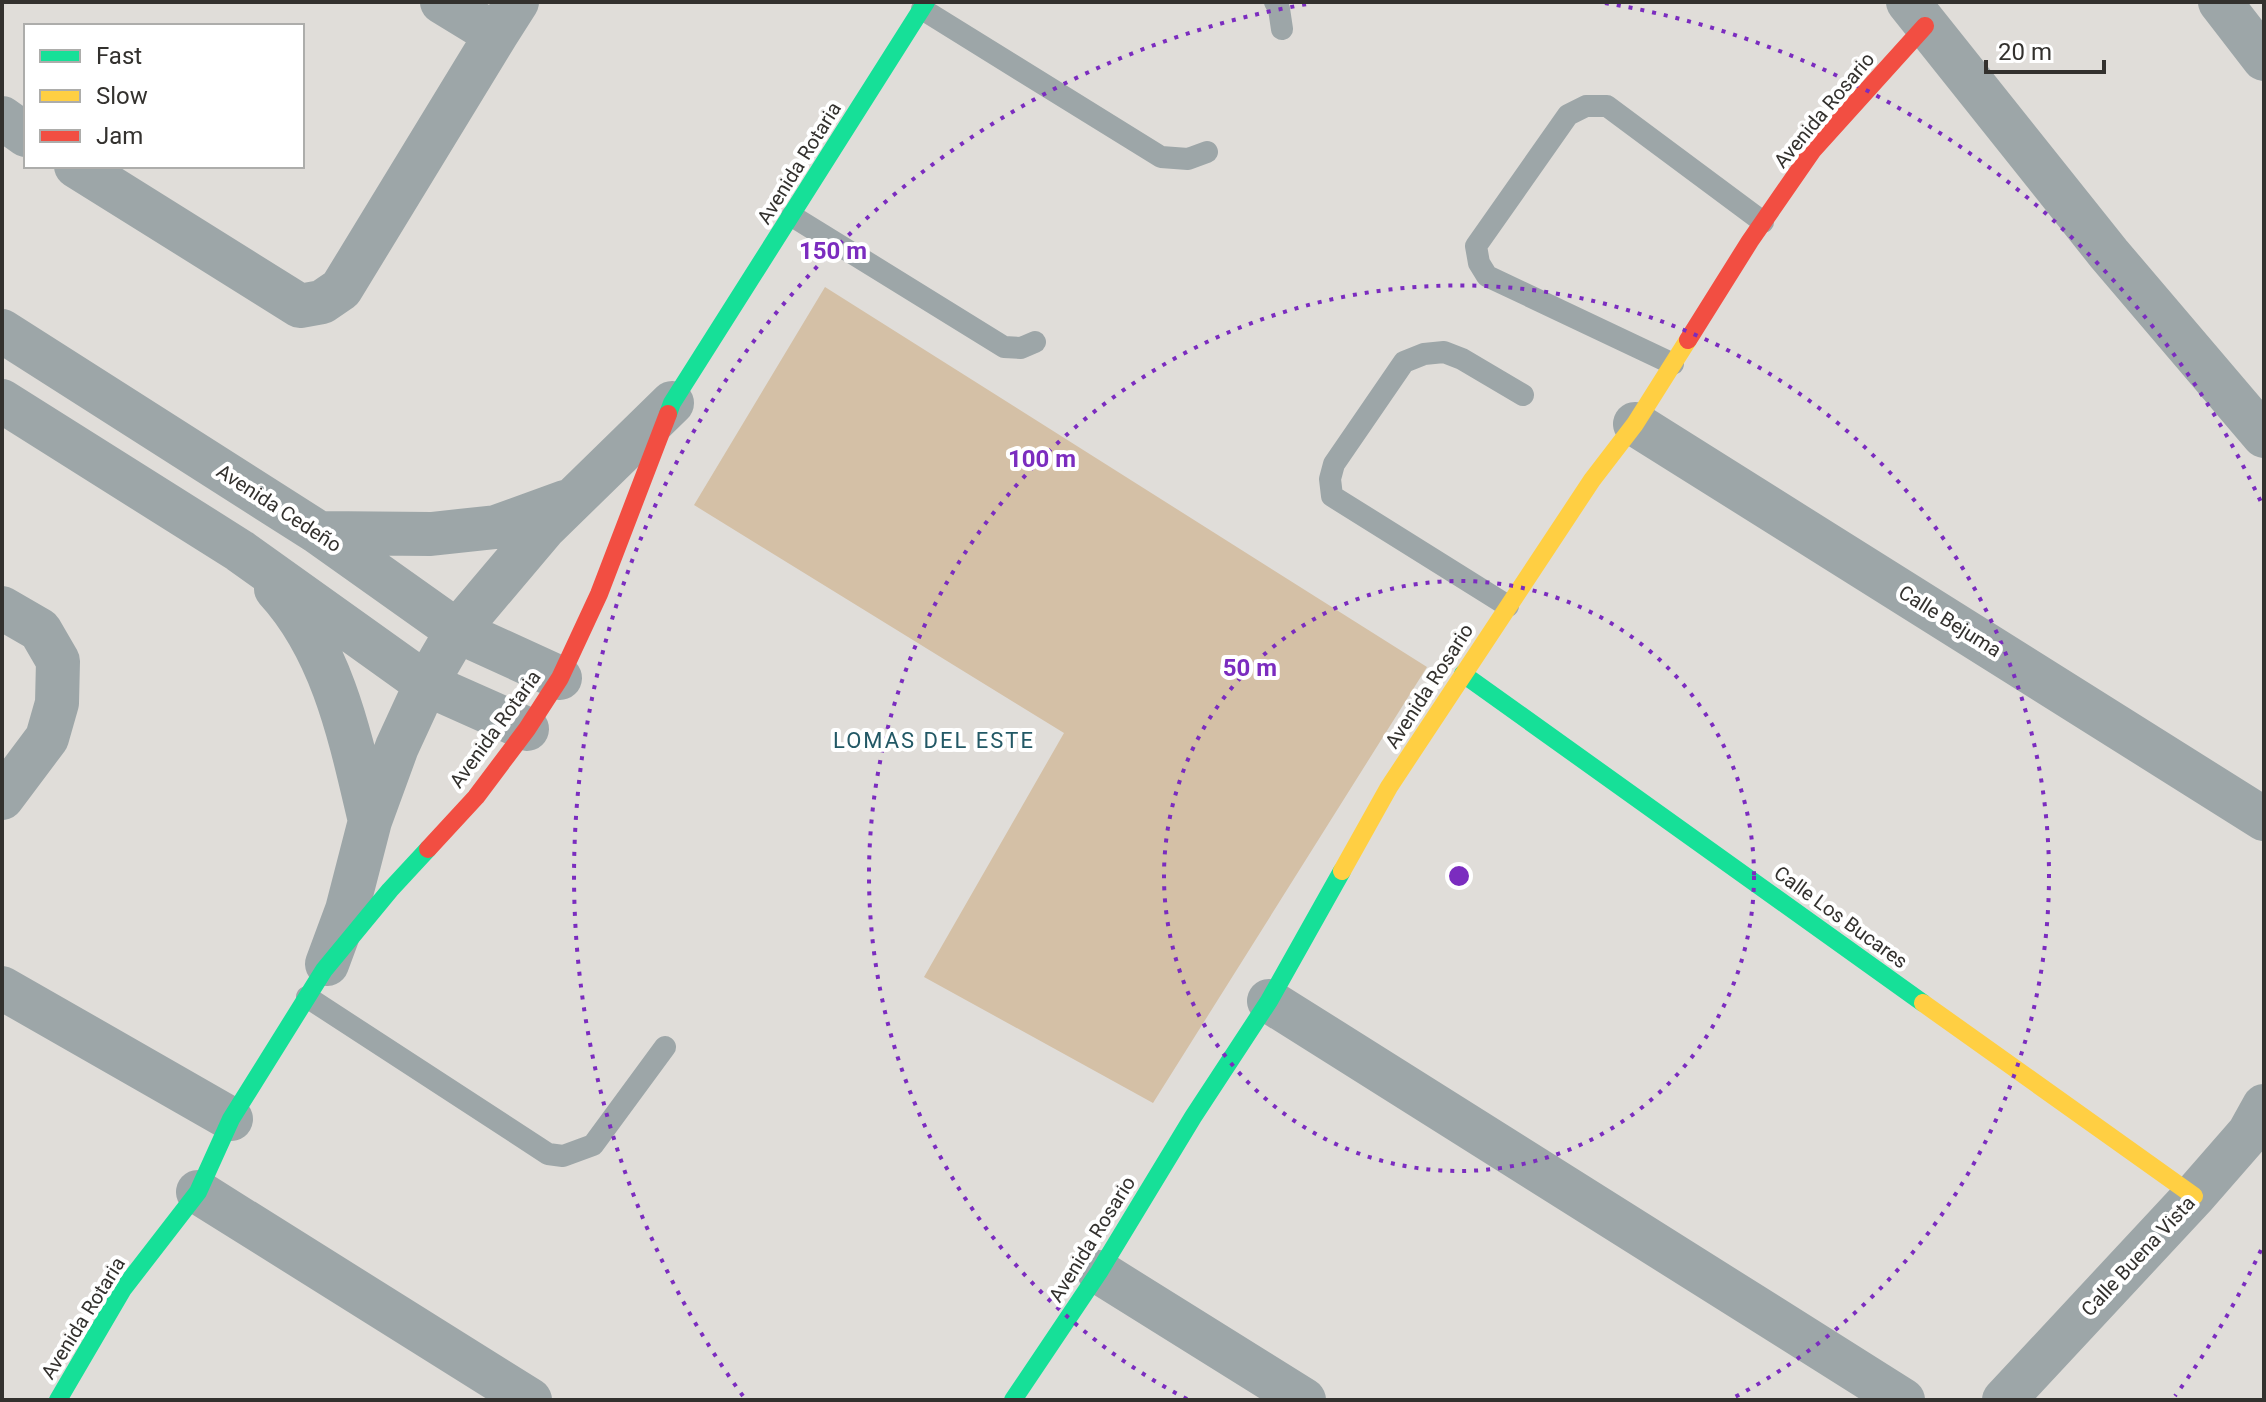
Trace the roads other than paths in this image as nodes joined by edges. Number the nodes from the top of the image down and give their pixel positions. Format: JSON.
{"nodes":[{"id":1,"x":442,"y":2,"type":"edge"},
{"id":2,"x":1275,"y":2,"type":"edge"},
{"id":3,"x":2220,"y":2,"type":"edge"},
{"id":4,"x":924,"y":6,"type":"edge"},
{"id":5,"x":1917,"y":14,"type":"edge"},
{"id":6,"x":506,"y":18,"type":"edge"},
{"id":7,"x":1282,"y":29,"type":"dead end"},
{"id":8,"x":2264,"y":59,"type":"edge"},
{"id":9,"x":2,"y":118,"type":"edge"},
{"id":10,"x":24,"y":134,"type":"edge"},
{"id":11,"x":1207,"y":152,"type":"dead end"},
{"id":12,"x":79,"y":168,"type":"edge"},
{"id":13,"x":792,"y":216,"type":"junction"},
{"id":14,"x":1763,"y":222,"type":"junction"},
{"id":15,"x":2,"y":331,"type":"edge"},
{"id":16,"x":1035,"y":342,"type":"dead end"},
{"id":17,"x":1673,"y":364,"type":"junction"},
{"id":18,"x":1523,"y":395,"type":"dead end"},
{"id":19,"x":2,"y":401,"type":"edge"},
{"id":20,"x":672,"y":403,"type":"junction"},
{"id":21,"x":1635,"y":424,"type":"junction"},
{"id":22,"x":2264,"y":436,"type":"edge"},
{"id":23,"x":571,"y":500,"type":"junction"},
{"id":24,"x":319,"y":533,"type":"junction"},
{"id":25,"x":240,"y":551,"type":"junction"},
{"id":26,"x":1508,"y":606,"type":"junction"},
{"id":27,"x":2,"y":608,"type":"edge"},
{"id":28,"x":457,"y":631,"type":"junction"},
{"id":29,"x":1463,"y":674,"type":"junction"},
{"id":30,"x":560,"y":678,"type":"junction"},
{"id":31,"x":426,"y":684,"type":"junction"},
{"id":32,"x":527,"y":729,"type":"junction"},
{"id":33,"x":2,"y":798,"type":"edge"},
{"id":34,"x":2264,"y":819,"type":"edge"},
{"id":35,"x":370,"y":821,"type":"junction"},
{"id":36,"x":316,"y":983,"type":"junction"},
{"id":37,"x":2,"y":988,"type":"edge"},
{"id":38,"x":1269,"y":1001,"type":"junction"},
{"id":39,"x":665,"y":1047,"type":"dead end"},
{"id":40,"x":2264,"y":1106,"type":"edge"},
{"id":41,"x":231,"y":1119,"type":"junction"},
{"id":42,"x":198,"y":1192,"type":"junction"},
{"id":43,"x":2194,"y":1196,"type":"junction"},
{"id":44,"x":1099,"y":1272,"type":"junction"},
{"id":45,"x":58,"y":1400,"type":"edge"},
{"id":46,"x":530,"y":1400,"type":"edge"},
{"id":47,"x":1013,"y":1400,"type":"edge"},
{"id":48,"x":1304,"y":1400,"type":"edge"},
{"id":49,"x":1903,"y":1400,"type":"edge"},
{"id":50,"x":2004,"y":1400,"type":"edge"}],
"edges":[{"from":1,"to":6,"type":"street"},
{"from":2,"to":7,"type":"lane"},
{"from":3,"to":8,"type":"street"},
{"from":4,"to":11,"type":"lane"},
{"from":4,"to":13,"type":"street","name":"Avenida Rotaria"},
{"from":5,"to":14,"type":"street","name":"Avenida Rosario"},
{"from":5,"to":22,"type":"street"},
{"from":6,"to":12,"type":"street"},
{"from":9,"to":10,"type":"street"},
{"from":13,"to":16,"type":"lane"},
{"from":13,"to":20,"type":"street","name":"Avenida Rotaria"},
{"from":14,"to":17,"type":"street","name":"Avenida Rosario"},
{"from":14,"to":17,"type":"lane"},
{"from":15,"to":24,"type":"street","name":"Avenida Cedeño"},
{"from":17,"to":21,"type":"street","name":"Avenida Rosario"},
{"from":18,"to":26,"type":"lane"},
{"from":19,"to":25,"type":"street"},
{"from":20,"to":23,"type":"street"},
{"from":20,"to":30,"type":"street","name":"Avenida Rotaria"},
{"from":21,"to":26,"type":"street","name":"Avenida Rosario"},
{"from":21,"to":34,"type":"street","name":"Calle Bejuma"},
{"from":23,"to":24,"type":"street"},
{"from":23,"to":28,"type":"street"},
{"from":24,"to":28,"type":"street","name":"Avenida Cedeño"},
{"from":25,"to":31,"type":"street"},
{"from":25,"to":35,"type":"street"},
{"from":26,"to":29,"type":"street","name":"Avenida Rosario"},
{"from":27,"to":33,"type":"street"},
{"from":28,"to":30,"type":"street","name":"Avenida Cedeño"},
{"from":28,"to":31,"type":"street"},
{"from":29,"to":38,"type":"street","name":"Avenida Rosario"},
{"from":29,"to":43,"type":"street","name":"Calle Los Bucares"},
{"from":30,"to":32,"type":"street","name":"Avenida Rotaria"},
{"from":31,"to":32,"type":"street"},
{"from":31,"to":35,"type":"street"},
{"from":32,"to":36,"type":"street","name":"Avenida Rotaria"},
{"from":35,"to":36,"type":"street"},
{"from":36,"to":39,"type":"lane"},
{"from":36,"to":41,"type":"street","name":"Avenida Rotaria"},
{"from":37,"to":41,"type":"street"},
{"from":38,"to":44,"type":"street","name":"Avenida Rosario"},
{"from":38,"to":49,"type":"street"},
{"from":40,"to":43,"type":"street","name":"Calle Buena Vista"},
{"from":41,"to":42,"type":"street","name":"Avenida Rotaria"},
{"from":42,"to":45,"type":"street","name":"Avenida Rotaria"},
{"from":42,"to":46,"type":"street"},
{"from":43,"to":50,"type":"street","name":"Calle Buena Vista"},
{"from":44,"to":47,"type":"street","name":"Avenida Rosario"},
{"from":44,"to":48,"type":"street"}]}
